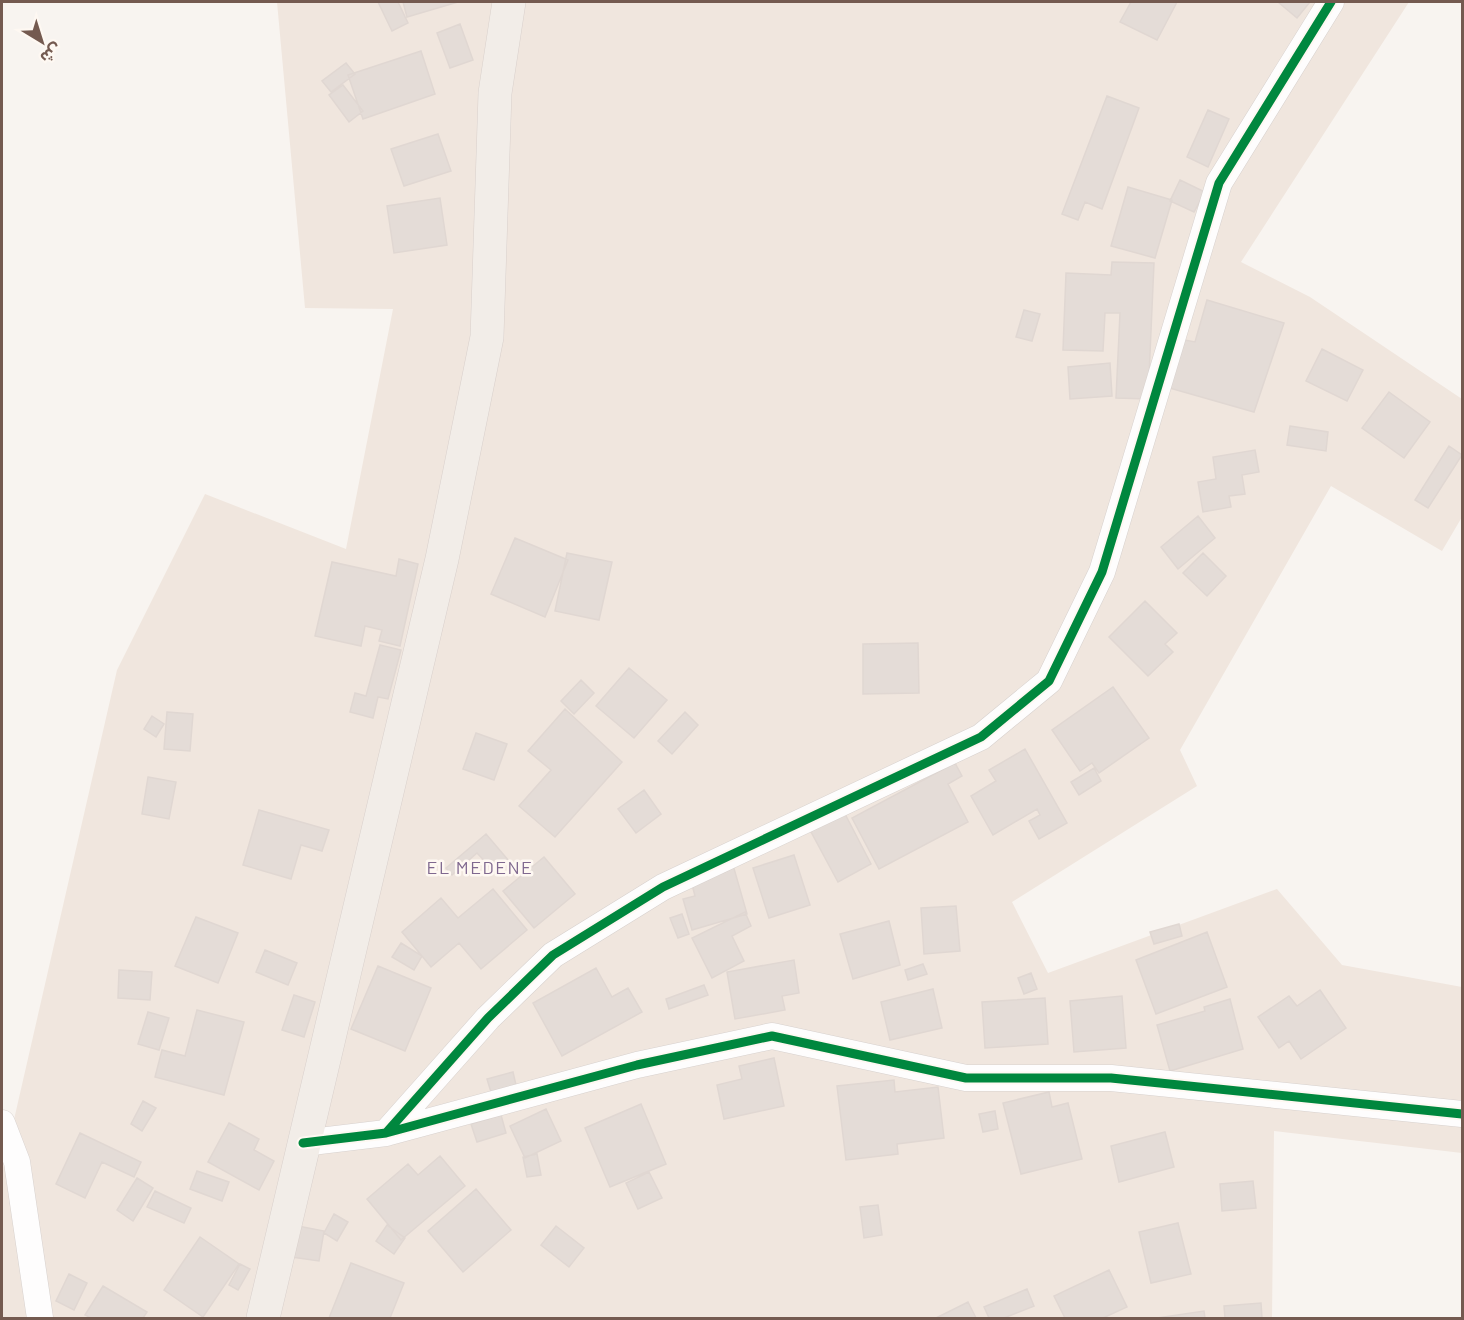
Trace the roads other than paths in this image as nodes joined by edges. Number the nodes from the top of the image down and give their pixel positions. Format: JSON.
{"nodes":[{"id":1,"x":509,"y":2,"type":"edge"},
{"id":2,"x":1331,"y":2,"type":"edge"},
{"id":3,"x":1462,"y":1114,"type":"edge"},
{"id":4,"x":2,"y":1123,"type":"edge"},
{"id":5,"x":386,"y":1133,"type":"junction"},
{"id":6,"x":303,"y":1143,"type":"junction"},
{"id":7,"x":40,"y":1318,"type":"edge"},
{"id":8,"x":263,"y":1318,"type":"edge"}],
"edges":[{"from":1,"to":6,"type":"main road"},
{"from":2,"to":5,"type":"street"},
{"from":3,"to":5,"type":"street"},
{"from":4,"to":7,"type":"street"},
{"from":5,"to":6,"type":"street"},
{"from":6,"to":8,"type":"main road"}]}
